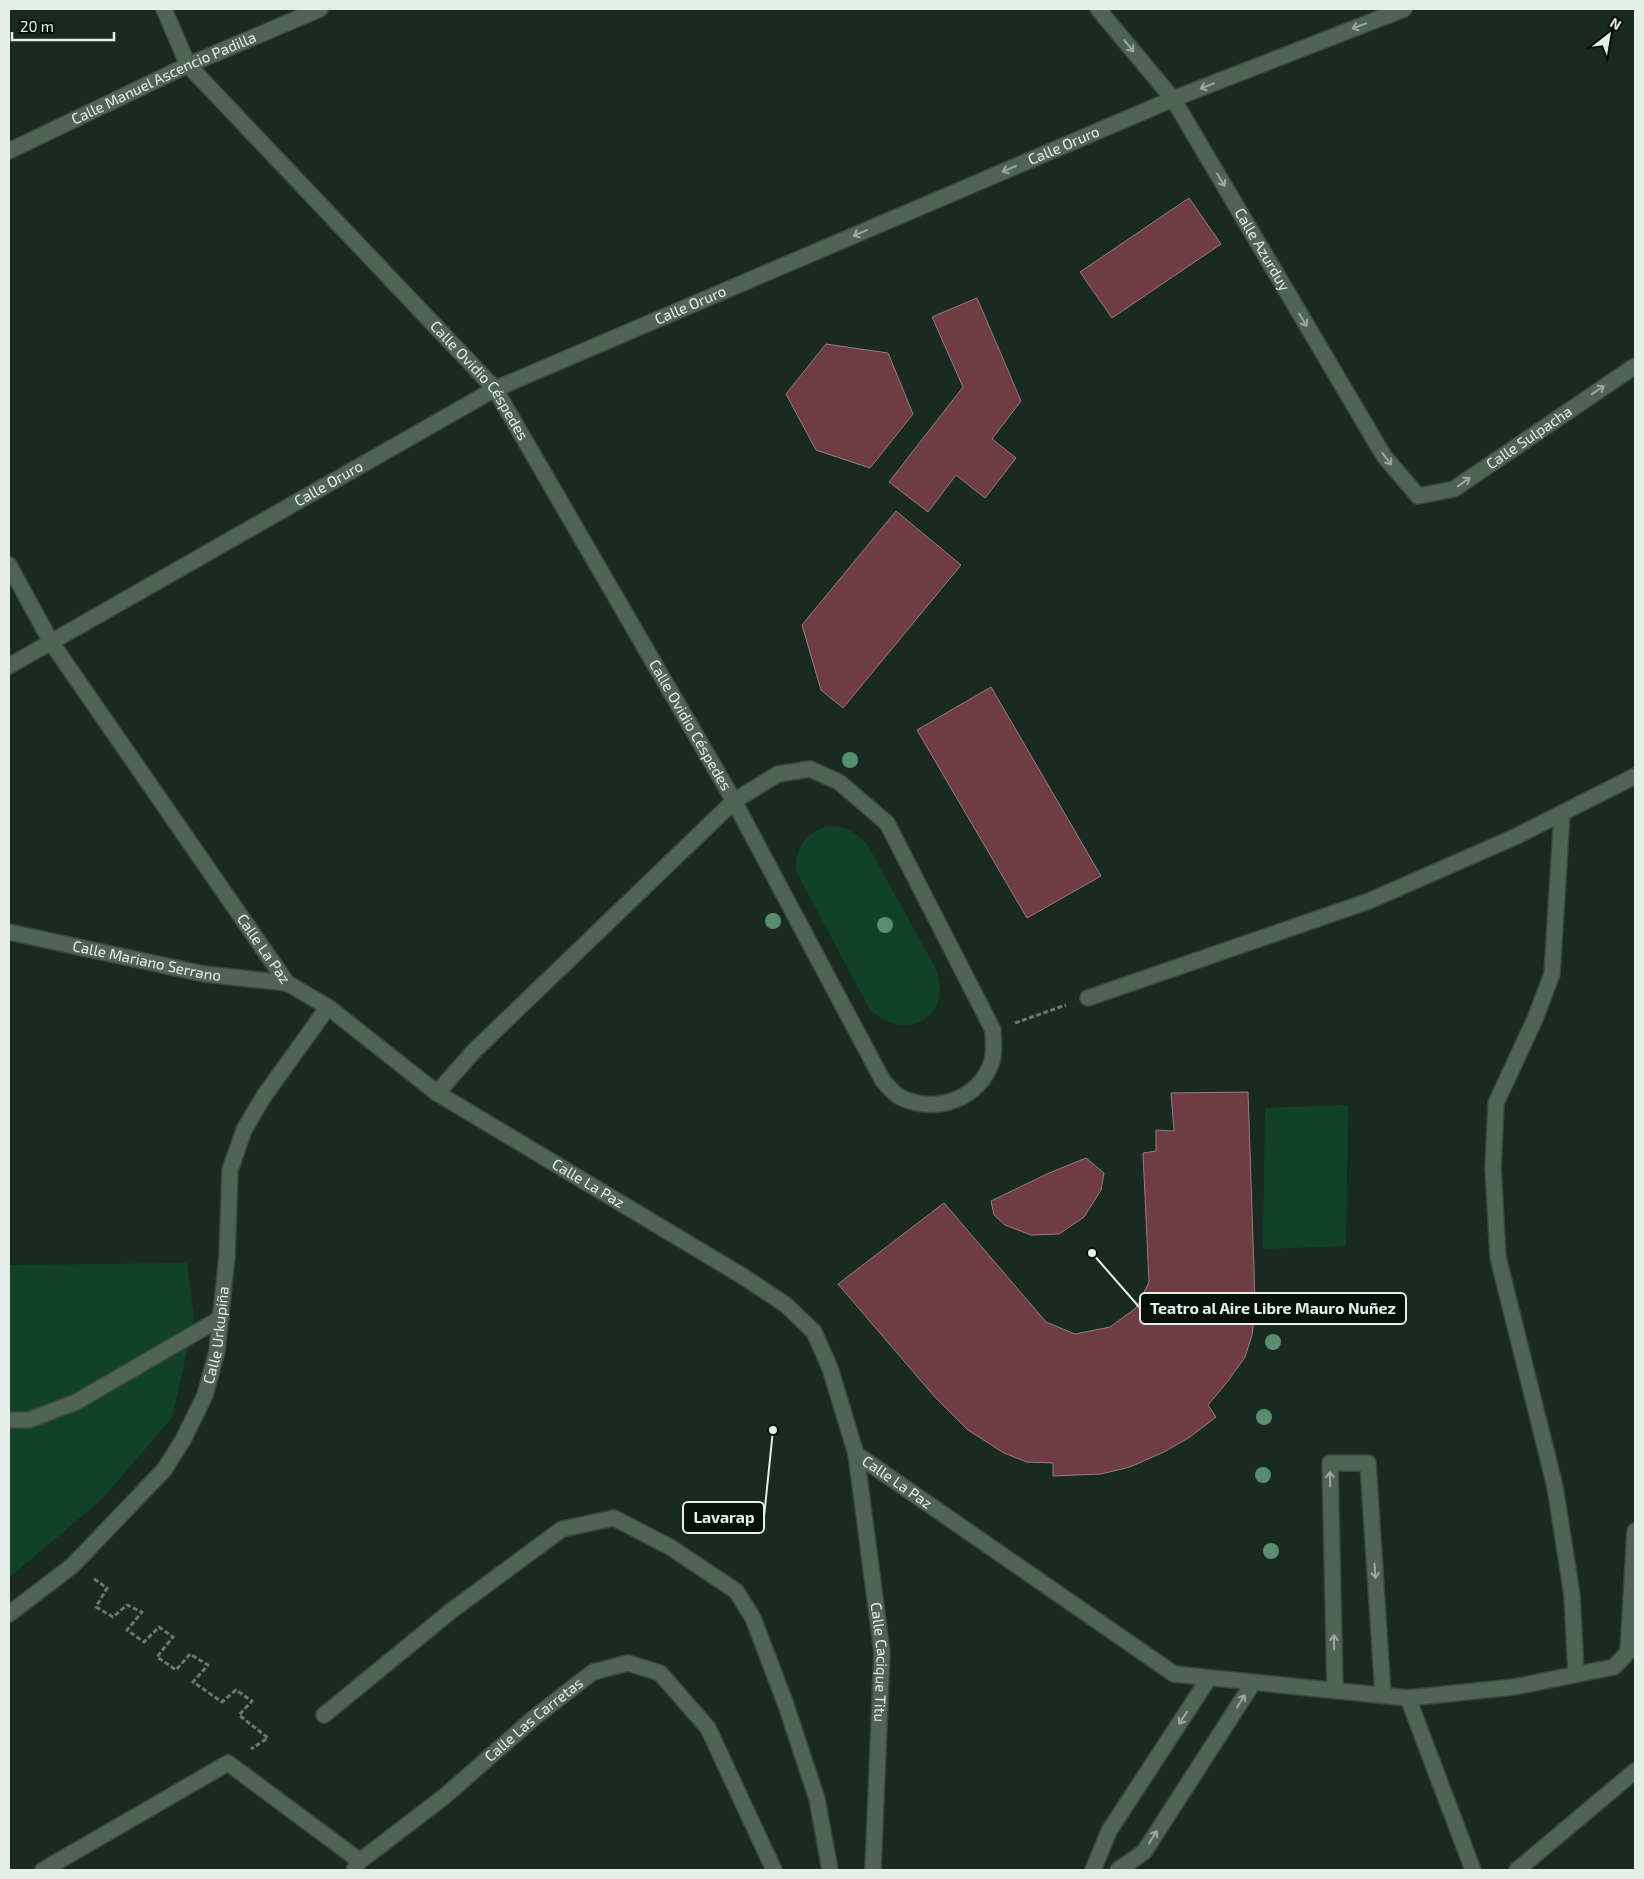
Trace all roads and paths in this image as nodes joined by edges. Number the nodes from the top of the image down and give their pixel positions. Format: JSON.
{"nodes":[{"id":1,"x":164,"y":9,"type":"edge"},
{"id":2,"x":320,"y":9,"type":"edge"},
{"id":3,"x":1098,"y":9,"type":"edge"},
{"id":4,"x":1404,"y":9,"type":"edge"},
{"id":5,"x":188,"y":65,"type":"junction"},
{"id":6,"x":1173,"y":100,"type":"junction"},
{"id":7,"x":9,"y":151,"type":"edge"},
{"id":8,"x":1635,"y":366,"type":"edge"},
{"id":9,"x":495,"y":389,"type":"junction"},
{"id":10,"x":1418,"y":496,"type":"joint"},
{"id":11,"x":9,"y":565,"type":"edge"},
{"id":12,"x":51,"y":642,"type":"junction"},
{"id":13,"x":9,"y":666,"type":"edge"},
{"id":14,"x":1635,"y":776,"type":"edge"},
{"id":15,"x":734,"y":801,"type":"junction"},
{"id":16,"x":1562,"y":813,"type":"junction"},
{"id":17,"x":9,"y":932,"type":"edge"},
{"id":18,"x":287,"y":983,"type":"junction"},
{"id":19,"x":1088,"y":998,"type":"joint"},
{"id":20,"x":328,"y":1007,"type":"junction"},
{"id":21,"x":993,"y":1030,"type":"junction"},
{"id":22,"x":438,"y":1093,"type":"junction"},
{"id":23,"x":220,"y":1318,"type":"junction"},
{"id":24,"x":9,"y":1420,"type":"edge"},
{"id":25,"x":856,"y":1454,"type":"junction"},
{"id":26,"x":1635,"y":1531,"type":"edge"},
{"id":27,"x":72,"y":1566,"type":"junction"},
{"id":28,"x":9,"y":1614,"type":"edge"},
{"id":29,"x":1576,"y":1673,"type":"junction"},
{"id":30,"x":1209,"y":1678,"type":"junction"},
{"id":31,"x":1253,"y":1683,"type":"junction"},
{"id":32,"x":1336,"y":1690,"type":"junction"},
{"id":33,"x":1383,"y":1695,"type":"junction"},
{"id":34,"x":1408,"y":1698,"type":"junction"},
{"id":35,"x":324,"y":1715,"type":"dead end"},
{"id":36,"x":228,"y":1763,"type":"junction"},
{"id":37,"x":1635,"y":1771,"type":"edge"},
{"id":38,"x":357,"y":1865,"type":"edge"},
{"id":39,"x":43,"y":1870,"type":"edge"},
{"id":40,"x":774,"y":1870,"type":"edge"},
{"id":41,"x":830,"y":1870,"type":"edge"},
{"id":42,"x":873,"y":1870,"type":"edge"},
{"id":43,"x":1093,"y":1870,"type":"edge"},
{"id":44,"x":1118,"y":1870,"type":"edge"},
{"id":45,"x":1473,"y":1870,"type":"edge"},
{"id":46,"x":1517,"y":1870,"type":"edge"}],
"edges":[{"from":1,"to":5,"type":"street","name":"Calle Ovidio Céspedes"},
{"from":2,"to":5,"type":"street","name":"Calle Manuel Ascencio Padilla"},
{"from":3,"to":6,"type":"street","name":"Calle Azurduy","one_way":true},
{"from":4,"to":6,"type":"street","name":"Calle Oruro","one_way":true},
{"from":5,"to":7,"type":"street","name":"Calle Manuel Ascencio Padilla"},
{"from":5,"to":9,"type":"street","name":"Calle Ovidio Céspedes"},
{"from":6,"to":9,"type":"street","name":"Calle Oruro","one_way":true},
{"from":6,"to":10,"type":"street","name":"Calle Azurduy","one_way":true},
{"from":10,"to":8,"type":"street","name":"Calle Sulpacha","one_way":true},
{"from":9,"to":12,"type":"street","name":"Calle Oruro"},
{"from":9,"to":15,"type":"street","name":"Calle Ovidio Céspedes"},
{"from":11,"to":12,"type":"street","name":"Calle La Paz"},
{"from":12,"to":13,"type":"street","name":"Calle Oruro"},
{"from":12,"to":18,"type":"street","name":"Calle La Paz"},
{"from":14,"to":16,"type":"street"},
{"from":15,"to":21,"type":"street","name":"Calle Ovidio Céspedes"},
{"from":15,"to":21,"type":"street","name":"Calle Ovidio Céspedes"},
{"from":15,"to":22,"type":"street"},
{"from":16,"to":19,"type":"street"},
{"from":16,"to":29,"type":"street"},
{"from":17,"to":18,"type":"street","name":"Calle Mariano Serrano"},
{"from":18,"to":20,"type":"street","name":"Calle La Paz"},
{"from":19,"to":21,"type":"path"},
{"from":20,"to":22,"type":"street","name":"Calle La Paz"},
{"from":20,"to":23,"type":"street","name":"Calle Urkupiña"},
{"from":22,"to":25,"type":"street","name":"Calle La Paz"},
{"from":23,"to":24,"type":"street"},
{"from":23,"to":27,"type":"street","name":"Calle Urkupiña"},
{"from":25,"to":30,"type":"street","name":"Calle La Paz"},
{"from":25,"to":42,"type":"street","name":"Calle Cacique Titu"},
{"from":26,"to":29,"type":"street","name":"Calle La Paz"},
{"from":27,"to":28,"type":"street","name":"Calle Urkupiña"},
{"from":27,"to":36,"type":"path"},
{"from":29,"to":34,"type":"street","name":"Calle La Paz"},
{"from":30,"to":31,"type":"street","name":"Calle La Paz"},
{"from":30,"to":43,"type":"street","one_way":true},
{"from":31,"to":32,"type":"street","name":"Calle La Paz"},
{"from":44,"to":31,"type":"street","one_way":true},
{"from":32,"to":33,"type":"street","name":"Calle La Paz"},
{"from":32,"to":33,"type":"street","one_way":true},
{"from":33,"to":34,"type":"street","name":"Calle La Paz"},
{"from":34,"to":45,"type":"street"},
{"from":35,"to":41,"type":"street"},
{"from":36,"to":38,"type":"street"},
{"from":36,"to":39,"type":"street"},
{"from":37,"to":46,"type":"street"},
{"from":38,"to":40,"type":"street","name":"Calle Las Carretas"}]}
